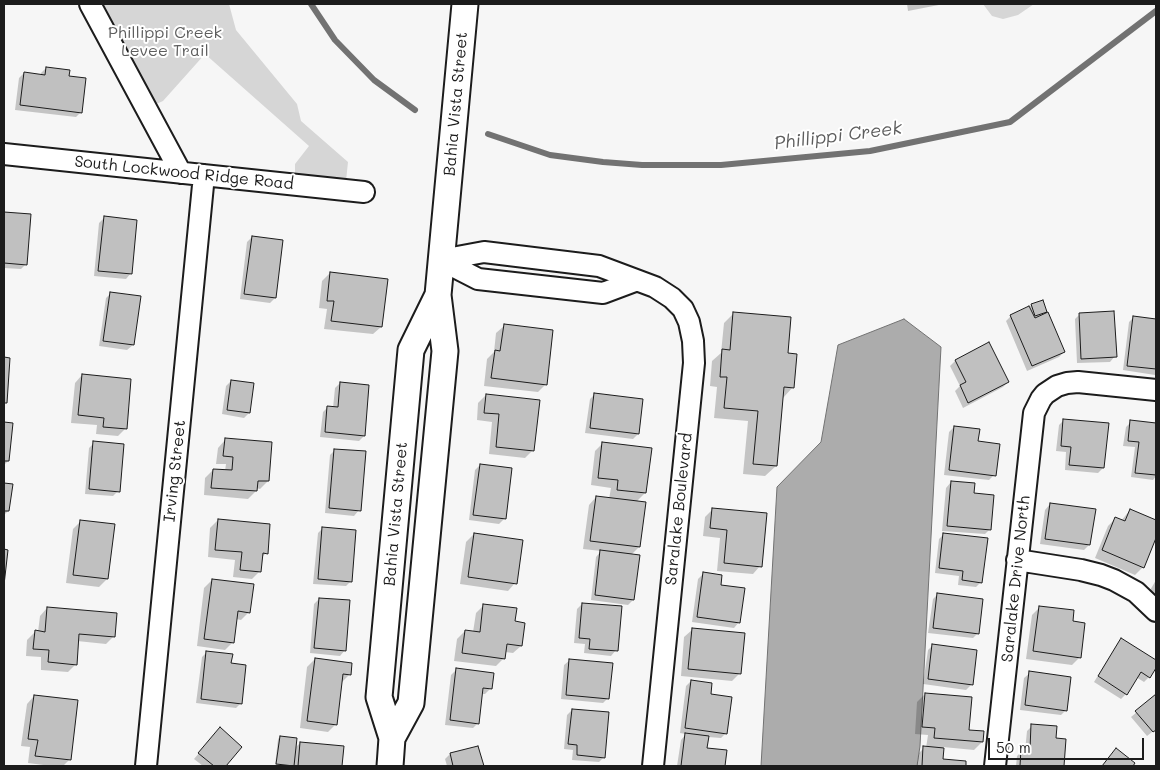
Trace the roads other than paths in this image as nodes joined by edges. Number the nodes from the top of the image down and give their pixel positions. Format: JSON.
{"nodes":[{"id":1,"x":90,"y":4,"type":"edge"},
{"id":2,"x":465,"y":4,"type":"edge"},
{"id":3,"x":4,"y":154,"type":"edge"},
{"id":4,"x":181,"y":173,"type":"junction"},
{"id":5,"x":204,"y":176,"type":"junction"},
{"id":6,"x":364,"y":192,"type":"dead end"},
{"id":7,"x":441,"y":260,"type":"junction"},
{"id":8,"x":635,"y":280,"type":"junction"},
{"id":9,"x":438,"y":295,"type":"junction"},
{"id":10,"x":1156,"y":390,"type":"edge"},
{"id":11,"x":1018,"y":560,"type":"junction"},
{"id":12,"x":1156,"y":612,"type":"edge"},
{"id":13,"x":392,"y":738,"type":"junction"},
{"id":14,"x":146,"y":766,"type":"edge"},
{"id":15,"x":390,"y":766,"type":"edge"},
{"id":16,"x":654,"y":766,"type":"edge"},
{"id":17,"x":995,"y":766,"type":"edge"}],
"edges":[{"from":1,"to":4,"type":"street"},
{"from":2,"to":7,"type":"street","name":"Bahia Vista Street"},
{"from":3,"to":4,"type":"street","name":"South Lockwood Ridge Road"},
{"from":4,"to":5,"type":"street","name":"South Lockwood Ridge Road"},
{"from":5,"to":6,"type":"street","name":"South Lockwood Ridge Road"},
{"from":5,"to":14,"type":"street","name":"Irving Street"},
{"from":7,"to":8,"type":"street","name":"Saralake Boulevard"},
{"from":7,"to":8,"type":"street"},
{"from":7,"to":9,"type":"street","name":"Bahia Vista Street"},
{"from":8,"to":16,"type":"street","name":"Saralake Boulevard"},
{"from":9,"to":13,"type":"street","name":"Bahia Vista Street"},
{"from":9,"to":13,"type":"street","name":"Bahia Vista Street"},
{"from":10,"to":11,"type":"street","name":"Saralake Drive North"},
{"from":11,"to":12,"type":"street"},
{"from":11,"to":17,"type":"street","name":"Saralake Drive North"},
{"from":13,"to":15,"type":"street","name":"Bahia Vista Street"}]}
